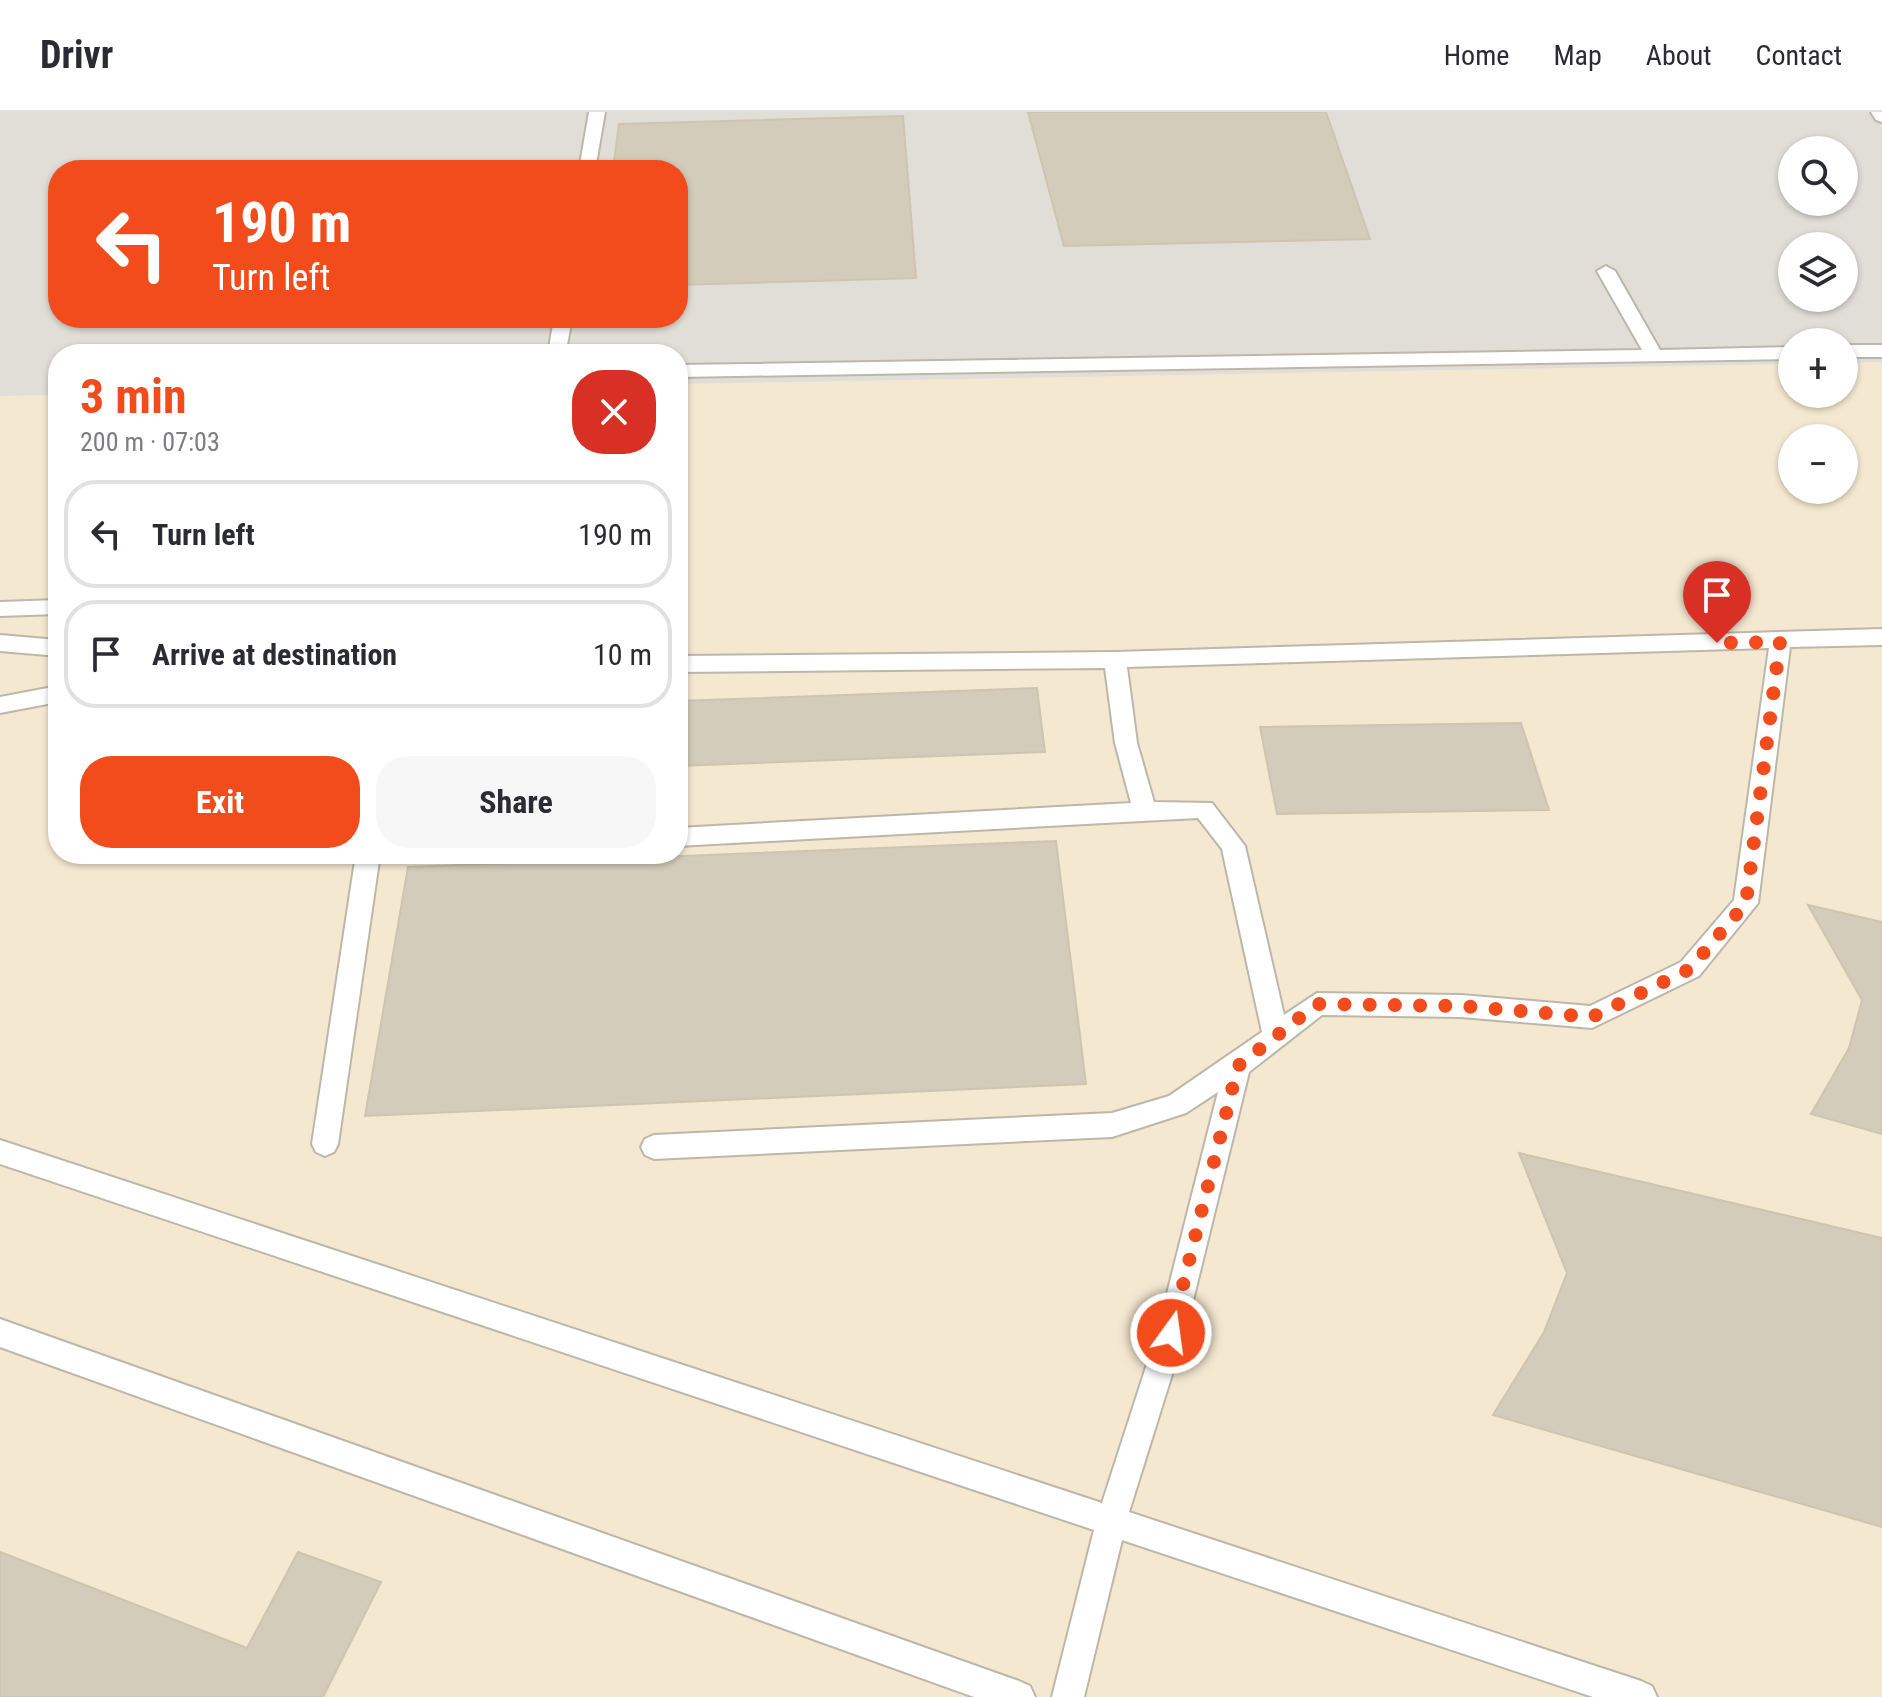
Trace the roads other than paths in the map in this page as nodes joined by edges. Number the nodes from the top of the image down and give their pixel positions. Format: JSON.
{"nodes":[{"id":1,"x":597,"y":112,"type":"edge"},
{"id":2,"x":589,"y":160,"type":"edge"},
{"id":3,"x":1606,"y":271,"type":"dead end"},
{"id":4,"x":1858,"y":351,"type":"edge"},
{"id":5,"x":1882,"y":351,"type":"edge"},
{"id":6,"x":1778,"y":353,"type":"edge"},
{"id":7,"x":1653,"y":354,"type":"junction"},
{"id":8,"x":688,"y":371,"type":"edge"},
{"id":9,"x":48,"y":607,"type":"edge"},
{"id":10,"x":0,"y":609,"type":"edge"},
{"id":11,"x":1882,"y":637,"type":"edge"},
{"id":12,"x":1780,"y":642,"type":"junction"},
{"id":13,"x":0,"y":643,"type":"edge"},
{"id":14,"x":48,"y":647,"type":"edge"},
{"id":15,"x":1115,"y":660,"type":"junction"},
{"id":16,"x":688,"y":664,"type":"edge"},
{"id":17,"x":48,"y":696,"type":"edge"},
{"id":18,"x":0,"y":705,"type":"edge"},
{"id":19,"x":1145,"y":811,"type":"junction"},
{"id":20,"x":688,"y":836,"type":"edge"},
{"id":21,"x":367,"y":864,"type":"edge"},
{"id":22,"x":1276,"y":1036,"type":"junction"},
{"id":23,"x":1238,"y":1066,"type":"junction"},
{"id":24,"x":325,"y":1144,"type":"dead end"},
{"id":25,"x":654,"y":1147,"type":"dead end"},
{"id":26,"x":0,"y":1152,"type":"edge"},
{"id":27,"x":0,"y":1333,"type":"edge"},
{"id":28,"x":1112,"y":1519,"type":"junction"},
{"id":29,"x":1019,"y":1697,"type":"edge"},
{"id":30,"x":1068,"y":1697,"type":"edge"},
{"id":31,"x":1641,"y":1697,"type":"edge"}],
"edges":[{"from":1,"to":2,"type":"lane"},
{"from":3,"to":7,"type":"lane"},
{"from":4,"to":5,"type":"lane"},
{"from":6,"to":7,"type":"lane"},
{"from":7,"to":8,"type":"lane"},
{"from":9,"to":10,"type":"lane"},
{"from":11,"to":12,"type":"lane"},
{"from":12,"to":15,"type":"lane"},
{"from":12,"to":22,"type":"lane"},
{"from":13,"to":14,"type":"lane"},
{"from":15,"to":16,"type":"lane"},
{"from":15,"to":19,"type":"lane"},
{"from":17,"to":18,"type":"lane"},
{"from":19,"to":20,"type":"lane"},
{"from":19,"to":22,"type":"lane"},
{"from":21,"to":24,"type":"lane"},
{"from":22,"to":23,"type":"lane"},
{"from":23,"to":25,"type":"lane"},
{"from":23,"to":28,"type":"lane"},
{"from":26,"to":28,"type":"lane"},
{"from":27,"to":29,"type":"lane"},
{"from":28,"to":30,"type":"lane"},
{"from":28,"to":31,"type":"lane"}]}
